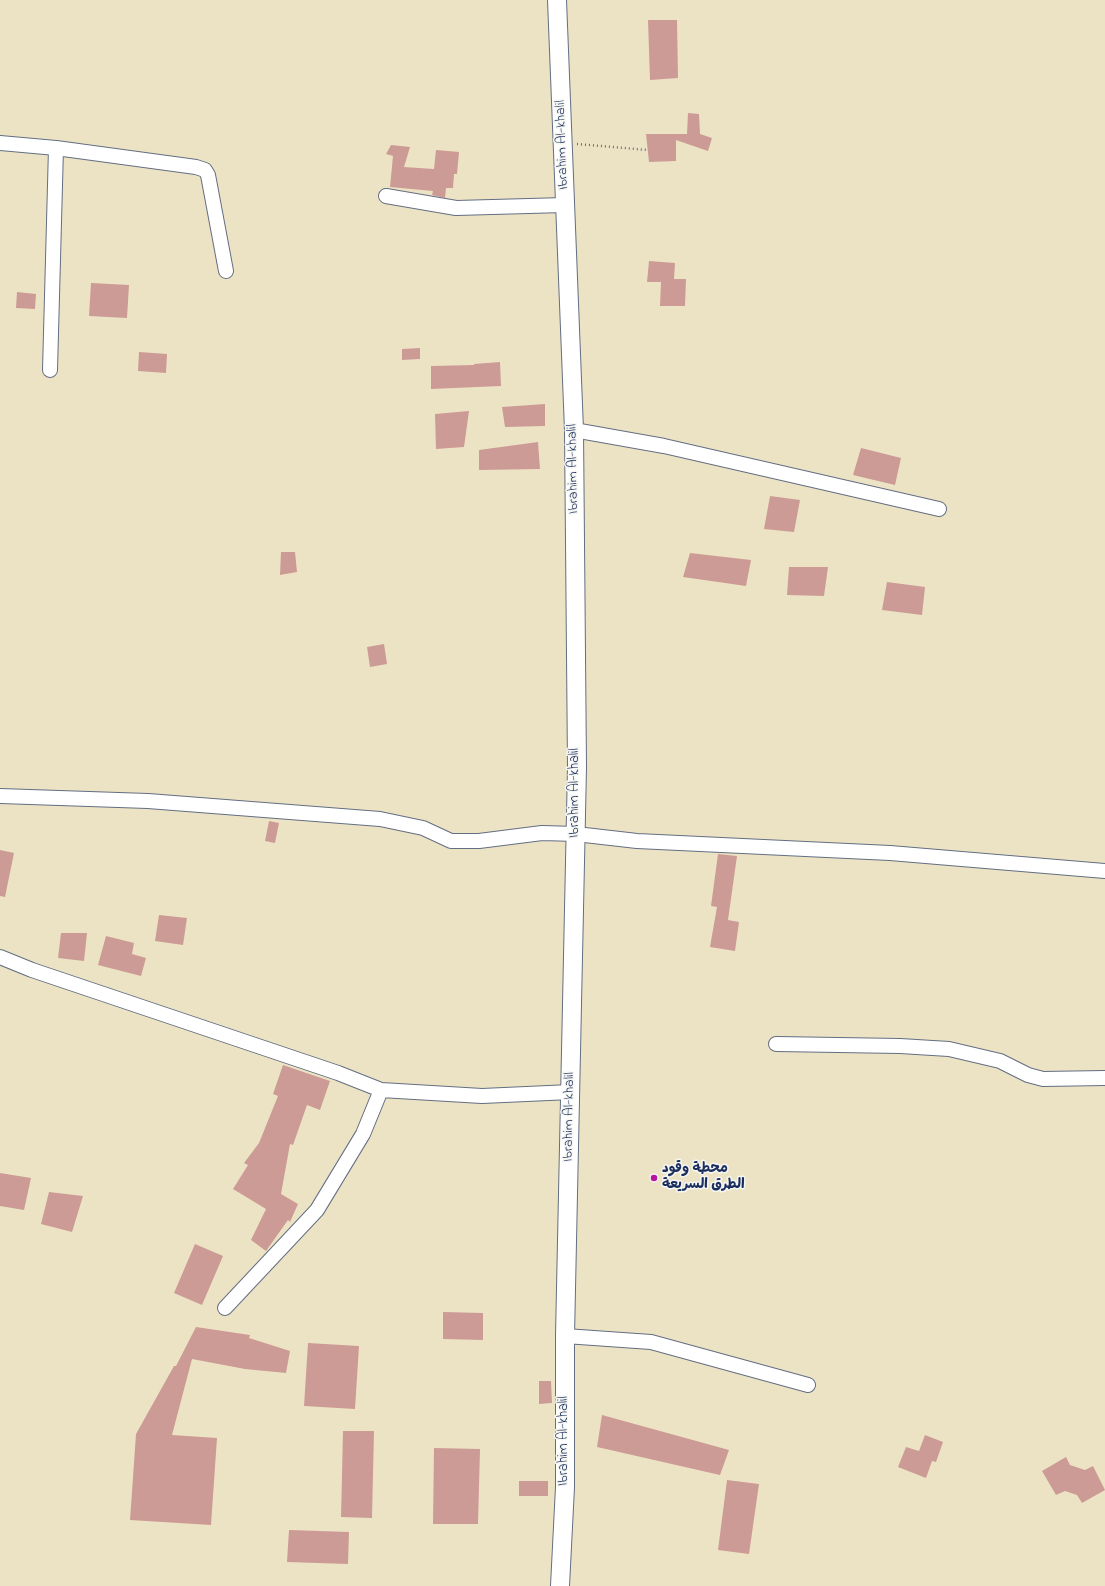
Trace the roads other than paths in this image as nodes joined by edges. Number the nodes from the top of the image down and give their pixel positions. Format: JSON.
{"nodes":[{"id":1,"x":557,"y":0,"type":"edge"},
{"id":2,"x":0,"y":143,"type":"edge"},
{"id":3,"x":56,"y":148,"type":"junction"},
{"id":4,"x":386,"y":196,"type":"dead end"},
{"id":5,"x":565,"y":205,"type":"junction"},
{"id":6,"x":226,"y":270,"type":"dead end"},
{"id":7,"x":50,"y":370,"type":"dead end"},
{"id":8,"x":574,"y":430,"type":"junction"},
{"id":9,"x":938,"y":509,"type":"dead end"},
{"id":10,"x":0,"y":796,"type":"edge"},
{"id":11,"x":576,"y":834,"type":"junction"},
{"id":12,"x":1105,"y":871,"type":"edge"},
{"id":13,"x":0,"y":958,"type":"edge"},
{"id":14,"x":776,"y":1044,"type":"dead end"},
{"id":15,"x":1105,"y":1078,"type":"edge"},
{"id":16,"x":381,"y":1090,"type":"junction"},
{"id":17,"x":571,"y":1092,"type":"junction"},
{"id":18,"x":225,"y":1308,"type":"dead end"},
{"id":19,"x":565,"y":1336,"type":"junction"},
{"id":20,"x":808,"y":1385,"type":"dead end"},
{"id":21,"x":560,"y":1586,"type":"edge"}],
"edges":[{"from":1,"to":5,"type":"street","name":"Ibrahim Al-khalil"},
{"from":2,"to":3,"type":"street"},
{"from":3,"to":6,"type":"street"},
{"from":3,"to":7,"type":"street"},
{"from":4,"to":5,"type":"street"},
{"from":5,"to":8,"type":"street","name":"Ibrahim Al-khalil"},
{"from":8,"to":9,"type":"street"},
{"from":8,"to":11,"type":"street","name":"Ibrahim Al-khalil"},
{"from":10,"to":11,"type":"street"},
{"from":11,"to":12,"type":"street"},
{"from":11,"to":17,"type":"street","name":"Ibrahim Al-khalil"},
{"from":13,"to":16,"type":"street"},
{"from":14,"to":15,"type":"street"},
{"from":16,"to":17,"type":"street"},
{"from":16,"to":18,"type":"street"},
{"from":17,"to":19,"type":"street","name":"Ibrahim Al-khalil"},
{"from":19,"to":20,"type":"street"},
{"from":19,"to":21,"type":"street","name":"Ibrahim Al-khalil"}]}
